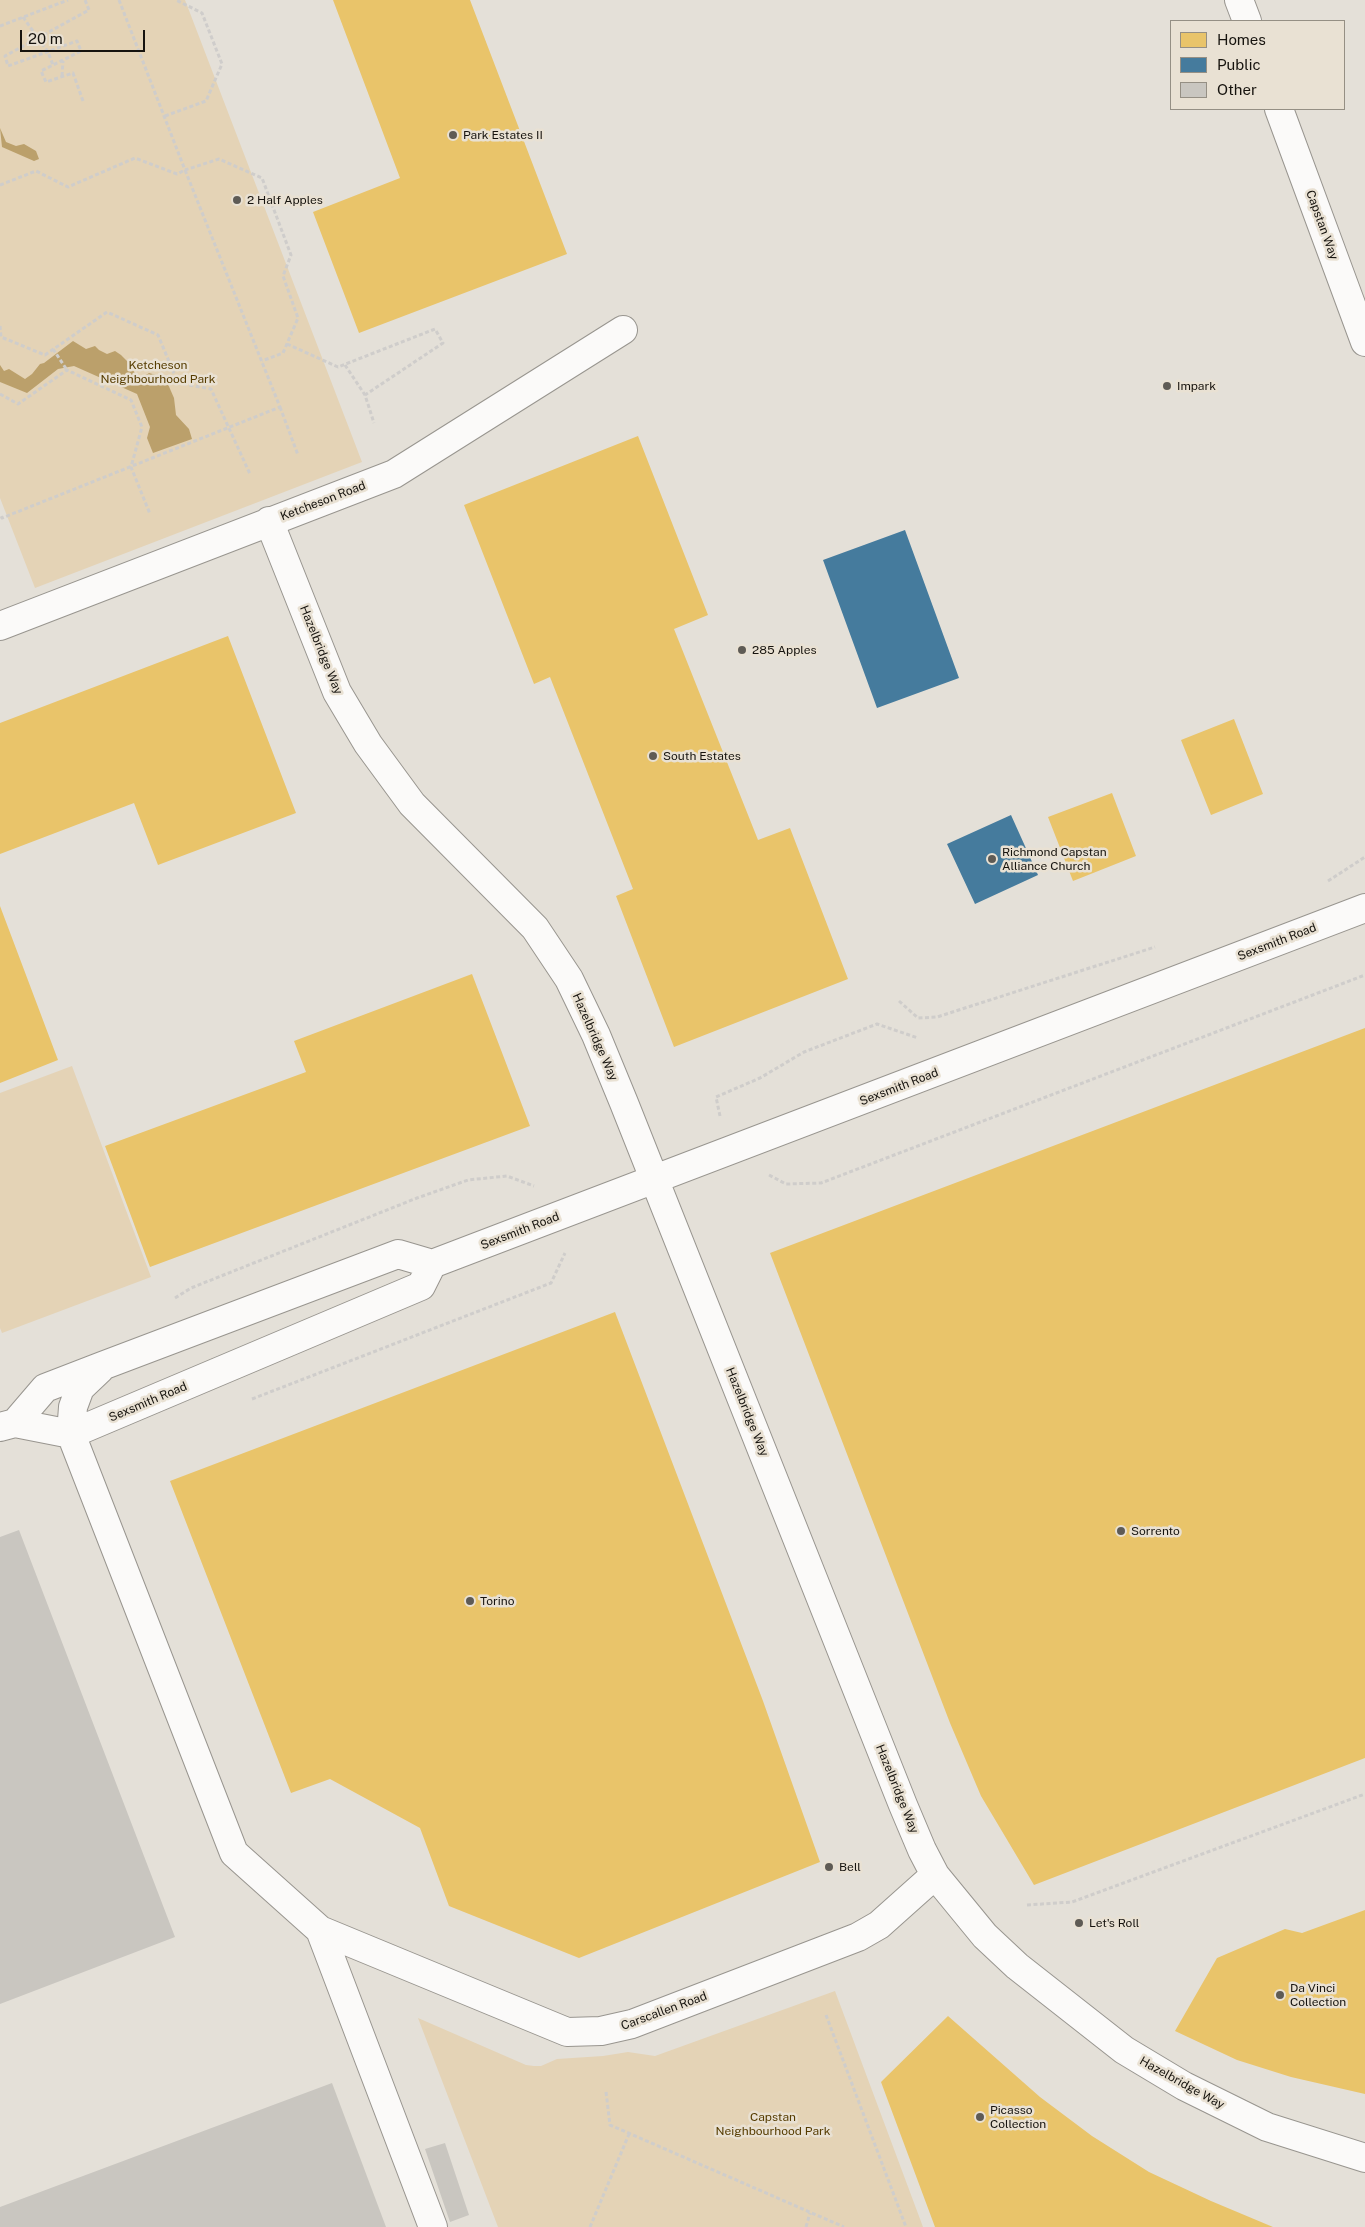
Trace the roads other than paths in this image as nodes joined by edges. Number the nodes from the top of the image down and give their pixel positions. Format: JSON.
{"nodes":[{"id":1,"x":1239,"y":0,"type":"edge"},
{"id":2,"x":1247,"y":20,"type":"edge"},
{"id":3,"x":1279,"y":110,"type":"edge"},
{"id":4,"x":623,"y":330,"type":"dead end"},
{"id":5,"x":1365,"y":342,"type":"edge"},
{"id":6,"x":269,"y":521,"type":"junction"},
{"id":7,"x":0,"y":626,"type":"edge"},
{"id":8,"x":1365,"y":908,"type":"edge"},
{"id":9,"x":655,"y":1181,"type":"junction"},
{"id":10,"x":432,"y":1264,"type":"junction"},
{"id":11,"x":102,"y":1366,"type":"junction"},
{"id":12,"x":7,"y":1425,"type":"edge"},
{"id":13,"x":71,"y":1434,"type":"junction"},
{"id":14,"x":935,"y":1874,"type":"junction"},
{"id":15,"x":320,"y":1930,"type":"junction"},
{"id":16,"x":1365,"y":2158,"type":"edge"},
{"id":17,"x":433,"y":2227,"type":"edge"}],
"edges":[{"from":1,"to":2,"type":"street"},
{"from":3,"to":5,"type":"street","name":"Capstan Way"},
{"from":4,"to":6,"type":"street","name":"Ketcheson Road"},
{"from":6,"to":7,"type":"street","name":"Ketcheson Road"},
{"from":6,"to":9,"type":"street","name":"Hazelbridge Way"},
{"from":8,"to":9,"type":"street","name":"Sexsmith Road"},
{"from":9,"to":10,"type":"street","name":"Sexsmith Road"},
{"from":9,"to":14,"type":"street","name":"Hazelbridge Way"},
{"from":10,"to":11,"type":"street"},
{"from":10,"to":13,"type":"street","name":"Sexsmith Road"},
{"from":11,"to":12,"type":"street"},
{"from":11,"to":13,"type":"street"},
{"from":12,"to":13,"type":"street"},
{"from":13,"to":15,"type":"street"},
{"from":14,"to":15,"type":"street","name":"Carscallen Road"},
{"from":14,"to":16,"type":"street","name":"Hazelbridge Way"},
{"from":15,"to":17,"type":"street"}]}
